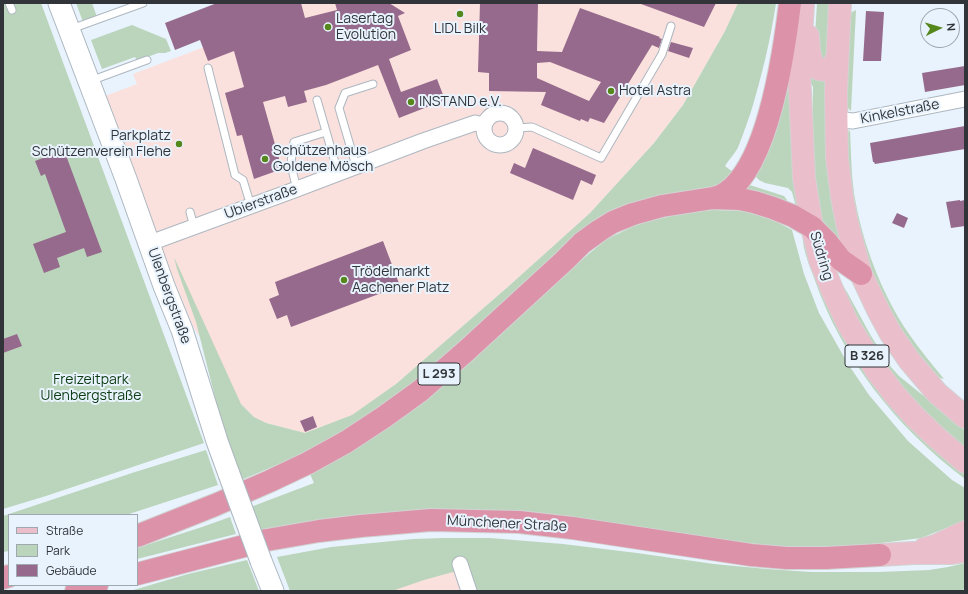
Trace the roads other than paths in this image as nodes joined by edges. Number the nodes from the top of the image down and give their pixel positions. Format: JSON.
{"nodes":[{"id":1,"x":10,"y":3,"type":"edge"},
{"id":2,"x":60,"y":3,"type":"edge"},
{"id":3,"x":143,"y":3,"type":"edge"},
{"id":4,"x":790,"y":3,"type":"edge"},
{"id":5,"x":804,"y":3,"type":"edge"},
{"id":6,"x":840,"y":3,"type":"edge"},
{"id":7,"x":12,"y":10,"type":"dead end"},
{"id":8,"x":671,"y":26,"type":"dead end"},
{"id":9,"x":69,"y":29,"type":"junction"},
{"id":10,"x":837,"y":57,"type":"junction"},
{"id":11,"x":147,"y":60,"type":"dead end"},
{"id":12,"x":208,"y":68,"type":"dead end"},
{"id":13,"x":90,"y":81,"type":"junction"},
{"id":14,"x":373,"y":84,"type":"dead end"},
{"id":15,"x":965,"y":99,"type":"edge"},
{"id":16,"x":317,"y":100,"type":"dead end"},
{"id":17,"x":836,"y":116,"type":"junction"},
{"id":18,"x":484,"y":125,"type":"junction"},
{"id":19,"x":516,"y":128,"type":"junction"},
{"id":20,"x":326,"y":132,"type":"junction"},
{"id":21,"x":356,"y":166,"type":"junction"},
{"id":22,"x":338,"y":173,"type":"junction"},
{"id":23,"x":298,"y":189,"type":"junction"},
{"id":24,"x":713,"y":198,"type":"junction"},
{"id":25,"x":251,"y":206,"type":"junction"},
{"id":26,"x":190,"y":212,"type":"dead end"},
{"id":27,"x":194,"y":227,"type":"junction"},
{"id":28,"x":812,"y":227,"type":"junction"},
{"id":29,"x":150,"y":243,"type":"junction"},
{"id":30,"x":861,"y":274,"type":"junction"},
{"id":31,"x":965,"y":417,"type":"edge"},
{"id":32,"x":965,"y":462,"type":"edge"},
{"id":33,"x":965,"y":532,"type":"edge"},
{"id":34,"x":138,"y":536,"type":"edge"},
{"id":35,"x":965,"y":551,"type":"edge"},
{"id":36,"x":913,"y":553,"type":"junction"},
{"id":37,"x":880,"y":555,"type":"joint"},
{"id":38,"x":460,"y":564,"type":"dead end"},
{"id":39,"x":138,"y":574,"type":"edge"},
{"id":40,"x":94,"y":586,"type":"edge"},
{"id":41,"x":76,"y":591,"type":"edge"},
{"id":42,"x":273,"y":591,"type":"edge"},
{"id":43,"x":469,"y":591,"type":"edge"}],
"edges":[{"from":1,"to":7,"type":"lane"},
{"from":2,"to":9,"type":"street","name":"Ulenbergstraße"},
{"from":3,"to":9,"type":"lane"},
{"from":4,"to":24,"type":"highway"},
{"from":5,"to":10,"type":"main road"},
{"from":5,"to":28,"type":"main road","name":"Südring","number":"B 326"},
{"from":6,"to":10,"type":"main road","number":"B 326"},
{"from":8,"to":19,"type":"lane"},
{"from":9,"to":13,"type":"street","name":"Ulenbergstraße"},
{"from":10,"to":17,"type":"main road","number":"B 326"},
{"from":11,"to":13,"type":"lane"},
{"from":12,"to":25,"type":"lane"},
{"from":13,"to":29,"type":"street","name":"Ulenbergstraße"},
{"from":14,"to":21,"type":"lane"},
{"from":15,"to":17,"type":"street","name":"Kinkelstraße"},
{"from":16,"to":20,"type":"lane"},
{"from":17,"to":30,"type":"main road","number":"B 326"},
{"from":18,"to":19,"type":"street"},
{"from":18,"to":19,"type":"street"},
{"from":18,"to":21,"type":"street","name":"Ubierstraße"},
{"from":20,"to":22,"type":"lane"},
{"from":20,"to":23,"type":"lane"},
{"from":21,"to":22,"type":"street","name":"Ubierstraße"},
{"from":22,"to":23,"type":"street","name":"Ubierstraße"},
{"from":23,"to":25,"type":"street","name":"Ubierstraße"},
{"from":24,"to":28,"type":"highway"},
{"from":24,"to":34,"type":"highway","number":"L 293"},
{"from":25,"to":27,"type":"street","name":"Ubierstraße"},
{"from":26,"to":27,"type":"lane"},
{"from":27,"to":29,"type":"street","name":"Ubierstraße"},
{"from":28,"to":30,"type":"highway"},
{"from":28,"to":32,"type":"main road","name":"Südring","number":"B 326"},
{"from":29,"to":42,"type":"street","name":"Ulenbergstraße","bridge":true},
{"from":30,"to":31,"type":"main road","number":"B 326"},
{"from":33,"to":36,"type":"main road"},
{"from":35,"to":36,"type":"main road"},
{"from":36,"to":37,"type":"main road"},
{"from":37,"to":39,"type":"highway","name":"Münchener Straße"},
{"from":38,"to":43,"type":"street"},
{"from":40,"to":41,"type":"highway"}]}
